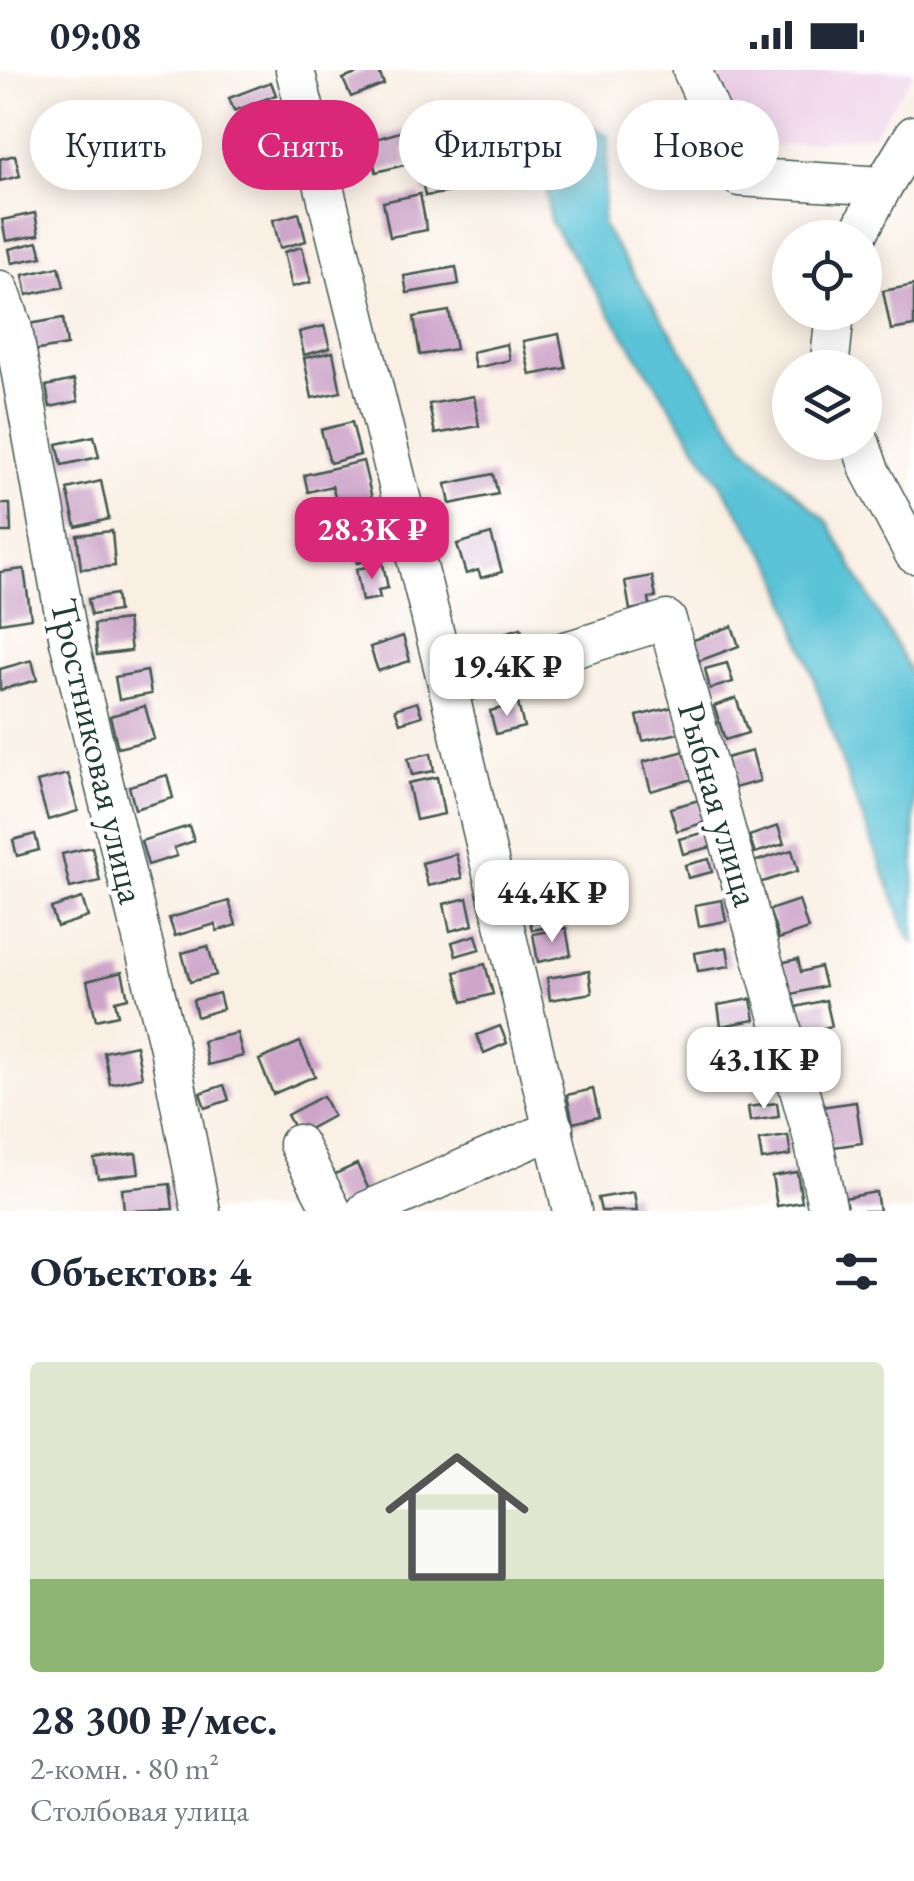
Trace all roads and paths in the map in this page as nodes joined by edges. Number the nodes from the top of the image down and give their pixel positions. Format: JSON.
{"nodes":[{"id":1,"x":295,"y":70,"type":"edge"},
{"id":2,"x":692,"y":70,"type":"edge"},
{"id":3,"x":914,"y":135,"type":"edge"},
{"id":4,"x":882,"y":186,"type":"junction"},
{"id":5,"x":865,"y":220,"type":"edge"},
{"id":6,"x":0,"y":290,"type":"edge"},
{"id":7,"x":866,"y":460,"type":"edge"},
{"id":8,"x":914,"y":554,"type":"edge"},
{"id":9,"x":448,"y":688,"type":"junction"},
{"id":10,"x":554,"y":1129,"type":"junction"},
{"id":11,"x":298,"y":1144,"type":"dead end"},
{"id":12,"x":201,"y":1211,"type":"edge"},
{"id":13,"x":332,"y":1211,"type":"edge"},
{"id":14,"x":366,"y":1211,"type":"edge"},
{"id":15,"x":572,"y":1211,"type":"edge"},
{"id":16,"x":828,"y":1211,"type":"edge"}],
"edges":[{"from":1,"to":9,"type":"street"},
{"from":2,"to":4,"type":"street"},
{"from":3,"to":4,"type":"street"},
{"from":4,"to":5,"type":"street"},
{"from":6,"to":12,"type":"street","name":"Тростниковая улица"},
{"from":7,"to":8,"type":"street"},
{"from":9,"to":10,"type":"street"},
{"from":9,"to":16,"type":"street","name":"Рыбная улица"},
{"from":10,"to":14,"type":"street"},
{"from":10,"to":15,"type":"street"},
{"from":11,"to":13,"type":"street"}]}
